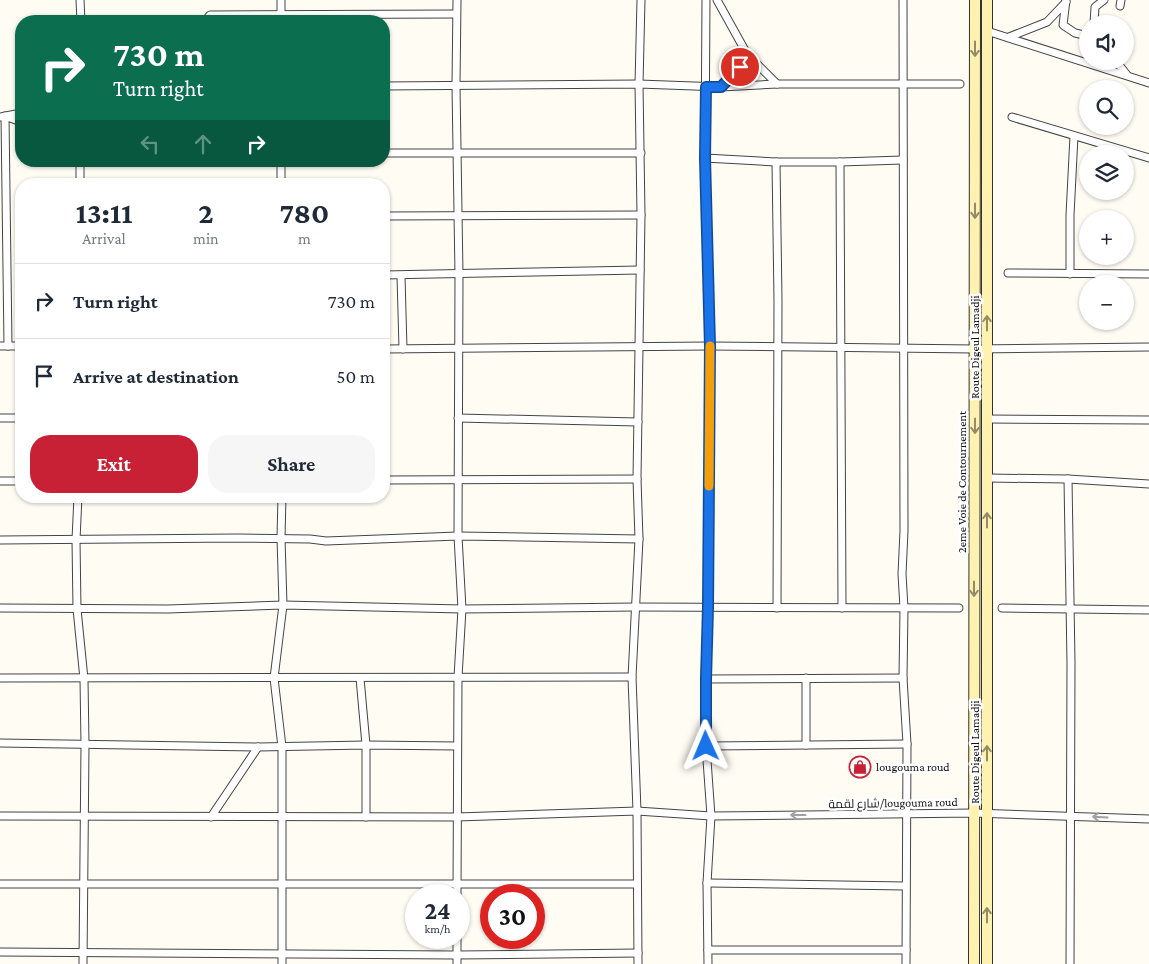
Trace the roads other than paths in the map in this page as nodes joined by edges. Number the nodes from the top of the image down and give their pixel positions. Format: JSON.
{"nodes":[{"id":1,"x":80,"y":0,"type":"edge"},
{"id":2,"x":281,"y":0,"type":"edge"},
{"id":3,"x":457,"y":0,"type":"edge"},
{"id":4,"x":641,"y":0,"type":"edge"},
{"id":5,"x":706,"y":0,"type":"edge"},
{"id":6,"x":717,"y":0,"type":"edge"},
{"id":7,"x":903,"y":0,"type":"edge"},
{"id":8,"x":975,"y":0,"type":"edge"},
{"id":9,"x":987,"y":0,"type":"edge"},
{"id":10,"x":1104,"y":0,"type":"edge"},
{"id":11,"x":1066,"y":1,"type":"edge"},
{"id":12,"x":456,"y":14,"type":"junction"},
{"id":13,"x":81,"y":15,"type":"edge"},
{"id":14,"x":281,"y":15,"type":"edge"},
{"id":15,"x":1095,"y":15,"type":"edge"},
{"id":16,"x":390,"y":16,"type":"edge"},
{"id":17,"x":987,"y":31,"type":"junction"},
{"id":18,"x":1079,"y":34,"type":"edge"},
{"id":19,"x":1009,"y":37,"type":"junction"},
{"id":20,"x":750,"y":57,"type":"junction"},
{"id":21,"x":1123,"y":70,"type":"edge"},
{"id":22,"x":1127,"y":75,"type":"junction"},
{"id":23,"x":1149,"y":82,"type":"edge"},
{"id":24,"x":640,"y":84,"type":"junction"},
{"id":25,"x":777,"y":84,"type":"junction"},
{"id":26,"x":960,"y":84,"type":"dead end"},
{"id":27,"x":903,"y":85,"type":"junction"},
{"id":28,"x":390,"y":86,"type":"edge"},
{"id":29,"x":456,"y":86,"type":"junction"},
{"id":30,"x":706,"y":87,"type":"junction"},
{"id":31,"x":721,"y":87,"type":"junction"},
{"id":32,"x":3,"y":116,"type":"edge"},
{"id":33,"x":1012,"y":117,"type":"dead end"},
{"id":34,"x":15,"y":120,"type":"edge"},
{"id":35,"x":1074,"y":136,"type":"junction"},
{"id":36,"x":390,"y":153,"type":"edge"},
{"id":37,"x":641,"y":153,"type":"junction"},
{"id":38,"x":458,"y":154,"type":"junction"},
{"id":39,"x":705,"y":158,"type":"junction"},
{"id":40,"x":1149,"y":158,"type":"edge"},
{"id":41,"x":903,"y":160,"type":"junction"},
{"id":42,"x":776,"y":162,"type":"junction"},
{"id":43,"x":840,"y":162,"type":"junction"},
{"id":44,"x":641,"y":215,"type":"junction"},
{"id":45,"x":390,"y":216,"type":"edge"},
{"id":46,"x":459,"y":217,"type":"junction"},
{"id":47,"x":640,"y":270,"type":"junction"},
{"id":48,"x":1008,"y":273,"type":"dead end"},
{"id":49,"x":1070,"y":274,"type":"junction"},
{"id":50,"x":1149,"y":274,"type":"edge"},
{"id":51,"x":390,"y":275,"type":"edge"},
{"id":52,"x":459,"y":275,"type":"junction"},
{"id":53,"x":401,"y":276,"type":"junction"},
{"id":54,"x":4,"y":346,"type":"edge"},
{"id":55,"x":710,"y":346,"type":"junction"},
{"id":56,"x":778,"y":347,"type":"junction"},
{"id":57,"x":1149,"y":347,"type":"edge"},
{"id":58,"x":639,"y":348,"type":"junction"},
{"id":59,"x":841,"y":348,"type":"junction"},
{"id":60,"x":904,"y":348,"type":"junction"},
{"id":61,"x":987,"y":348,"type":"junction"},
{"id":62,"x":390,"y":349,"type":"edge"},
{"id":63,"x":403,"y":349,"type":"junction"},
{"id":64,"x":459,"y":349,"type":"junction"},
{"id":65,"x":974,"y":349,"type":"junction"},
{"id":66,"x":0,"y":418,"type":"edge"},
{"id":67,"x":15,"y":418,"type":"edge"},
{"id":68,"x":458,"y":418,"type":"junction"},
{"id":69,"x":987,"y":419,"type":"junction"},
{"id":70,"x":1149,"y":420,"type":"edge"},
{"id":71,"x":638,"y":422,"type":"junction"},
{"id":72,"x":637,"y":478,"type":"junction"},
{"id":73,"x":987,"y":478,"type":"junction"},
{"id":74,"x":1068,"y":479,"type":"junction"},
{"id":75,"x":390,"y":480,"type":"edge"},
{"id":76,"x":459,"y":480,"type":"junction"},
{"id":77,"x":0,"y":481,"type":"edge"},
{"id":78,"x":15,"y":481,"type":"edge"},
{"id":79,"x":1149,"y":484,"type":"edge"},
{"id":80,"x":78,"y":503,"type":"edge"},
{"id":81,"x":282,"y":503,"type":"edge"},
{"id":82,"x":458,"y":536,"type":"junction"},
{"id":83,"x":281,"y":538,"type":"junction"},
{"id":84,"x":640,"y":539,"type":"junction"},
{"id":85,"x":0,"y":540,"type":"edge"},
{"id":86,"x":76,"y":540,"type":"junction"},
{"id":87,"x":282,"y":605,"type":"junction"},
{"id":88,"x":635,"y":607,"type":"junction"},
{"id":89,"x":708,"y":607,"type":"junction"},
{"id":90,"x":0,"y":608,"type":"edge"},
{"id":91,"x":776,"y":608,"type":"junction"},
{"id":92,"x":842,"y":608,"type":"junction"},
{"id":93,"x":904,"y":608,"type":"junction"},
{"id":94,"x":959,"y":608,"type":"dead end"},
{"id":95,"x":1002,"y":608,"type":"dead end"},
{"id":96,"x":77,"y":609,"type":"junction"},
{"id":97,"x":462,"y":609,"type":"junction"},
{"id":98,"x":1070,"y":609,"type":"junction"},
{"id":99,"x":1149,"y":610,"type":"edge"},
{"id":100,"x":458,"y":677,"type":"junction"},
{"id":101,"x":0,"y":678,"type":"edge"},
{"id":102,"x":274,"y":678,"type":"junction"},
{"id":103,"x":360,"y":678,"type":"junction"},
{"id":104,"x":632,"y":678,"type":"junction"},
{"id":105,"x":806,"y":678,"type":"junction"},
{"id":106,"x":903,"y":678,"type":"junction"},
{"id":107,"x":84,"y":679,"type":"junction"},
{"id":108,"x":706,"y":679,"type":"junction"},
{"id":109,"x":0,"y":743,"type":"edge"},
{"id":110,"x":85,"y":744,"type":"junction"},
{"id":111,"x":907,"y":744,"type":"junction"},
{"id":112,"x":366,"y":745,"type":"junction"},
{"id":113,"x":806,"y":745,"type":"junction"},
{"id":114,"x":258,"y":746,"type":"junction"},
{"id":115,"x":457,"y":746,"type":"junction"},
{"id":116,"x":706,"y":746,"type":"junction"},
{"id":117,"x":282,"y":747,"type":"junction"},
{"id":118,"x":637,"y":811,"type":"junction"},
{"id":119,"x":974,"y":812,"type":"junction"},
{"id":120,"x":987,"y":813,"type":"junction"},
{"id":121,"x":907,"y":814,"type":"junction"},
{"id":122,"x":1070,"y":815,"type":"junction"},
{"id":123,"x":0,"y":816,"type":"edge"},
{"id":124,"x":711,"y":816,"type":"junction"},
{"id":125,"x":85,"y":817,"type":"junction"},
{"id":126,"x":211,"y":817,"type":"junction"},
{"id":127,"x":283,"y":818,"type":"junction"},
{"id":128,"x":366,"y":818,"type":"junction"},
{"id":129,"x":457,"y":818,"type":"junction"},
{"id":130,"x":1149,"y":819,"type":"edge"},
{"id":131,"x":281,"y":883,"type":"junction"},
{"id":132,"x":457,"y":883,"type":"junction"},
{"id":133,"x":707,"y":883,"type":"junction"},
{"id":134,"x":0,"y":884,"type":"edge"},
{"id":135,"x":83,"y":884,"type":"junction"},
{"id":136,"x":637,"y":884,"type":"junction"},
{"id":137,"x":905,"y":886,"type":"junction"},
{"id":138,"x":457,"y":949,"type":"edge"},
{"id":139,"x":708,"y":950,"type":"junction"},
{"id":140,"x":906,"y":950,"type":"junction"},
{"id":141,"x":0,"y":952,"type":"edge"},
{"id":142,"x":83,"y":952,"type":"junction"},
{"id":143,"x":638,"y":953,"type":"junction"},
{"id":144,"x":282,"y":954,"type":"junction"},
{"id":145,"x":457,"y":955,"type":"junction"},
{"id":146,"x":83,"y":964,"type":"edge"},
{"id":147,"x":282,"y":964,"type":"edge"},
{"id":148,"x":457,"y":964,"type":"edge"},
{"id":149,"x":638,"y":964,"type":"edge"},
{"id":150,"x":708,"y":964,"type":"edge"},
{"id":151,"x":906,"y":964,"type":"edge"},
{"id":152,"x":974,"y":964,"type":"edge"},
{"id":153,"x":987,"y":964,"type":"edge"},
{"id":154,"x":1070,"y":964,"type":"edge"}],
"edges":[{"from":1,"to":13,"type":"street"},
{"from":2,"to":14,"type":"street"},
{"from":3,"to":12,"type":"street"},
{"from":4,"to":24,"type":"street"},
{"from":5,"to":30,"type":"street"},
{"from":6,"to":20,"type":"street"},
{"from":7,"to":27,"type":"street"},
{"from":8,"to":65,"type":"main road","name":"2eme Voie de Contournement","one_way":true},
{"from":9,"to":17,"type":"main road","name":"Route Digeul Lamadji"},
{"from":10,"to":15,"type":"street"},
{"from":11,"to":18,"type":"street"},
{"from":11,"to":19,"type":"street"},
{"from":12,"to":16,"type":"street"},
{"from":12,"to":29,"type":"street"},
{"from":17,"to":19,"type":"street"},
{"from":61,"to":17,"type":"main road","name":"Route Digeul Lamadji","one_way":true},
{"from":19,"to":22,"type":"street"},
{"from":20,"to":25,"type":"street"},
{"from":20,"to":31,"type":"street"},
{"from":21,"to":22,"type":"street"},
{"from":22,"to":23,"type":"street"},
{"from":24,"to":29,"type":"street"},
{"from":24,"to":30,"type":"street"},
{"from":24,"to":37,"type":"street"},
{"from":25,"to":27,"type":"street"},
{"from":25,"to":31,"type":"street"},
{"from":26,"to":27,"type":"street"},
{"from":27,"to":41,"type":"street"},
{"from":28,"to":29,"type":"street"},
{"from":29,"to":38,"type":"street"},
{"from":30,"to":31,"type":"street"},
{"from":30,"to":39,"type":"street"},
{"from":32,"to":34,"type":"street"},
{"from":32,"to":54,"type":"street"},
{"from":33,"to":35,"type":"street"},
{"from":35,"to":40,"type":"street"},
{"from":35,"to":49,"type":"street"},
{"from":36,"to":38,"type":"street"},
{"from":37,"to":38,"type":"street"},
{"from":37,"to":44,"type":"street"},
{"from":38,"to":46,"type":"street"},
{"from":39,"to":42,"type":"street"},
{"from":39,"to":55,"type":"street"},
{"from":41,"to":43,"type":"street"},
{"from":41,"to":60,"type":"street"},
{"from":42,"to":43,"type":"street"},
{"from":42,"to":56,"type":"street"},
{"from":43,"to":59,"type":"street"},
{"from":44,"to":46,"type":"street"},
{"from":44,"to":47,"type":"street"},
{"from":45,"to":46,"type":"street"},
{"from":46,"to":52,"type":"street"},
{"from":47,"to":52,"type":"street"},
{"from":47,"to":58,"type":"street"},
{"from":48,"to":49,"type":"street"},
{"from":49,"to":50,"type":"street"},
{"from":51,"to":53,"type":"street"},
{"from":52,"to":53,"type":"street"},
{"from":52,"to":64,"type":"street"},
{"from":53,"to":63,"type":"street"},
{"from":55,"to":56,"type":"street"},
{"from":55,"to":58,"type":"street"},
{"from":55,"to":89,"type":"street"},
{"from":56,"to":59,"type":"street"},
{"from":56,"to":91,"type":"street"},
{"from":57,"to":61,"type":"street"},
{"from":58,"to":64,"type":"street"},
{"from":58,"to":71,"type":"street"},
{"from":59,"to":60,"type":"street"},
{"from":59,"to":92,"type":"street"},
{"from":60,"to":65,"type":"street"},
{"from":60,"to":93,"type":"street"},
{"from":61,"to":65,"type":"street"},
{"from":61,"to":69,"type":"main road","name":"Route Digeul Lamadji"},
{"from":62,"to":63,"type":"street"},
{"from":63,"to":64,"type":"street"},
{"from":64,"to":68,"type":"street"},
{"from":65,"to":119,"type":"main road","name":"2eme Voie de Contournement","one_way":true},
{"from":66,"to":67,"type":"street"},
{"from":68,"to":71,"type":"street"},
{"from":68,"to":76,"type":"street"},
{"from":69,"to":70,"type":"street"},
{"from":69,"to":73,"type":"main road","name":"Route Digeul Lamadji"},
{"from":71,"to":72,"type":"street"},
{"from":72,"to":76,"type":"street"},
{"from":72,"to":84,"type":"street"},
{"from":73,"to":74,"type":"street"},
{"from":120,"to":73,"type":"main road","name":"Route Digeul Lamadji","one_way":true},
{"from":74,"to":79,"type":"street"},
{"from":74,"to":98,"type":"street"},
{"from":75,"to":76,"type":"street"},
{"from":76,"to":82,"type":"street"},
{"from":77,"to":78,"type":"street"},
{"from":80,"to":86,"type":"street"},
{"from":81,"to":83,"type":"street"},
{"from":82,"to":83,"type":"street"},
{"from":82,"to":84,"type":"street"},
{"from":82,"to":97,"type":"street"},
{"from":83,"to":86,"type":"street"},
{"from":83,"to":87,"type":"street"},
{"from":84,"to":88,"type":"street"},
{"from":85,"to":86,"type":"street"},
{"from":86,"to":96,"type":"street"},
{"from":87,"to":96,"type":"street"},
{"from":87,"to":97,"type":"street"},
{"from":87,"to":102,"type":"street"},
{"from":88,"to":89,"type":"street"},
{"from":88,"to":97,"type":"street"},
{"from":88,"to":104,"type":"street"},
{"from":89,"to":91,"type":"street"},
{"from":89,"to":108,"type":"street"},
{"from":90,"to":96,"type":"street"},
{"from":91,"to":92,"type":"street"},
{"from":92,"to":93,"type":"street"},
{"from":93,"to":94,"type":"street"},
{"from":93,"to":106,"type":"street"},
{"from":95,"to":98,"type":"street"},
{"from":96,"to":107,"type":"street"},
{"from":97,"to":100,"type":"street"},
{"from":98,"to":99,"type":"street"},
{"from":98,"to":122,"type":"street"},
{"from":100,"to":103,"type":"street"},
{"from":100,"to":104,"type":"street"},
{"from":100,"to":115,"type":"street"},
{"from":101,"to":107,"type":"street"},
{"from":102,"to":103,"type":"street"},
{"from":102,"to":107,"type":"street"},
{"from":102,"to":117,"type":"street"},
{"from":103,"to":112,"type":"street"},
{"from":104,"to":118,"type":"street"},
{"from":105,"to":106,"type":"street"},
{"from":105,"to":108,"type":"street"},
{"from":105,"to":113,"type":"street"},
{"from":106,"to":111,"type":"street"},
{"from":107,"to":110,"type":"street"},
{"from":108,"to":116,"type":"street"},
{"from":109,"to":110,"type":"street"},
{"from":110,"to":114,"type":"street"},
{"from":110,"to":125,"type":"street"},
{"from":111,"to":113,"type":"street"},
{"from":111,"to":121,"type":"street"},
{"from":112,"to":115,"type":"street"},
{"from":112,"to":117,"type":"street"},
{"from":112,"to":128,"type":"street"},
{"from":113,"to":116,"type":"street"},
{"from":114,"to":117,"type":"street"},
{"from":114,"to":126,"type":"street"},
{"from":115,"to":129,"type":"street"},
{"from":116,"to":124,"type":"street"},
{"from":117,"to":127,"type":"street"},
{"from":118,"to":124,"type":"street","name":"شارع لقمة/lougouma roud"},
{"from":118,"to":129,"type":"street","name":"شارع لقمة/lougouma roud"},
{"from":118,"to":136,"type":"street"},
{"from":119,"to":120,"type":"street","name":"شارع لقمة/lougouma roud"},
{"from":119,"to":121,"type":"street","name":"شارع لقمة/lougouma roud"},
{"from":119,"to":152,"type":"main road","name":"2eme Voie de Contournement"},
{"from":120,"to":122,"type":"street","name":"شارع لقمة/lougouma roud"},
{"from":153,"to":120,"type":"main road","name":"Route Digeul Lamadji","one_way":true},
{"from":121,"to":124,"type":"street","name":"شارع لقمة/lougouma roud","one_way":true},
{"from":121,"to":137,"type":"street"},
{"from":130,"to":122,"type":"street","name":"شارع لقمة/lougouma roud","one_way":true},
{"from":122,"to":154,"type":"street"},
{"from":123,"to":125,"type":"street","name":"شارع لقمة/lougouma roud"},
{"from":124,"to":133,"type":"street"},
{"from":125,"to":126,"type":"street","name":"شارع لقمة/lougouma roud"},
{"from":125,"to":135,"type":"street"},
{"from":126,"to":127,"type":"street","name":"شارع لقمة/lougouma roud"},
{"from":127,"to":128,"type":"street","name":"شارع لقمة/lougouma roud"},
{"from":127,"to":131,"type":"street"},
{"from":128,"to":129,"type":"street","name":"شارع لقمة/lougouma roud"},
{"from":129,"to":132,"type":"street"},
{"from":131,"to":132,"type":"street"},
{"from":131,"to":135,"type":"street"},
{"from":131,"to":144,"type":"street"},
{"from":132,"to":136,"type":"street"},
{"from":133,"to":137,"type":"street"},
{"from":133,"to":139,"type":"street"},
{"from":134,"to":135,"type":"street"},
{"from":135,"to":142,"type":"street"},
{"from":136,"to":143,"type":"street"},
{"from":137,"to":140,"type":"street"},
{"from":138,"to":145,"type":"street"},
{"from":139,"to":140,"type":"street"},
{"from":139,"to":150,"type":"street"},
{"from":140,"to":151,"type":"street"},
{"from":141,"to":142,"type":"street"},
{"from":142,"to":144,"type":"street"},
{"from":142,"to":146,"type":"street"},
{"from":143,"to":145,"type":"street"},
{"from":143,"to":149,"type":"street"},
{"from":144,"to":145,"type":"street"},
{"from":144,"to":147,"type":"street"},
{"from":145,"to":148,"type":"street"}]}
